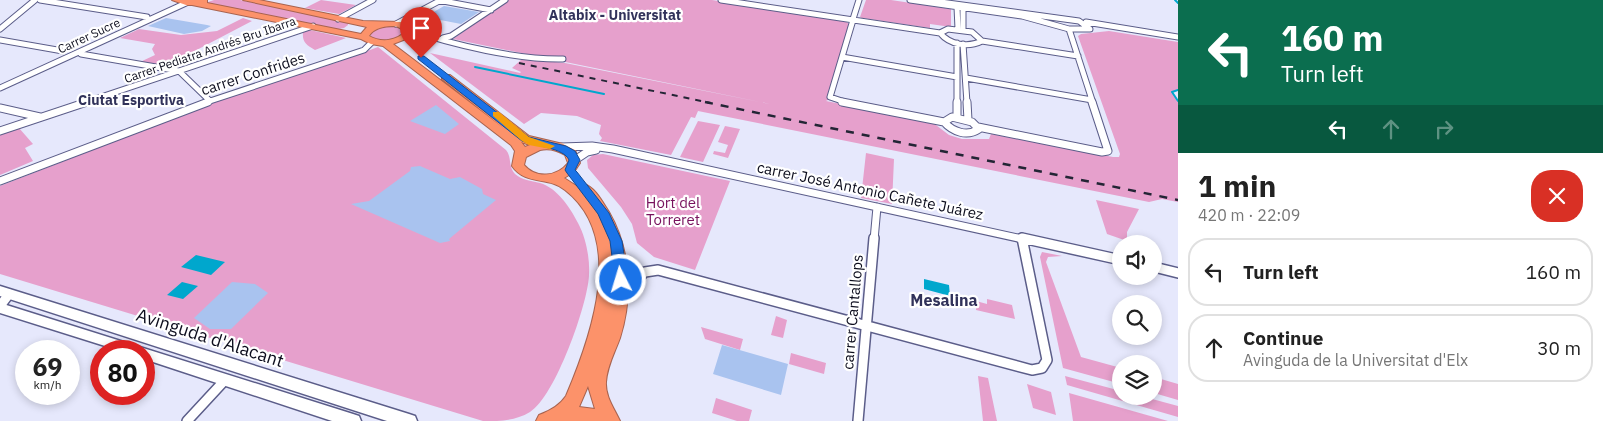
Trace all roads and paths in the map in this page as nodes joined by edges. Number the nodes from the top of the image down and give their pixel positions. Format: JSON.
{"nodes":[{"id":1,"x":35,"y":0,"type":"edge"},
{"id":2,"x":40,"y":0,"type":"edge"},
{"id":3,"x":209,"y":0,"type":"edge"},
{"id":4,"x":251,"y":0,"type":"edge"},
{"id":5,"x":373,"y":0,"type":"edge"},
{"id":6,"x":442,"y":0,"type":"edge"},
{"id":7,"x":505,"y":0,"type":"edge"},
{"id":8,"x":721,"y":0,"type":"edge"},
{"id":9,"x":729,"y":0,"type":"edge"},
{"id":10,"x":859,"y":0,"type":"edge"},
{"id":11,"x":910,"y":0,"type":"edge"},
{"id":12,"x":928,"y":0,"type":"edge"},
{"id":13,"x":939,"y":0,"type":"edge"},
{"id":14,"x":184,"y":2,"type":"edge"},
{"id":15,"x":947,"y":3,"type":"junction"},
{"id":16,"x":960,"y":7,"type":"junction"},
{"id":17,"x":491,"y":10,"type":"junction"},
{"id":18,"x":147,"y":17,"type":"junction"},
{"id":19,"x":1048,"y":17,"type":"junction"},
{"id":20,"x":338,"y":19,"type":"junction"},
{"id":21,"x":853,"y":20,"type":"junction"},
{"id":22,"x":351,"y":21,"type":"junction"},
{"id":23,"x":1044,"y":22,"type":"junction"},
{"id":24,"x":1079,"y":22,"type":"junction"},
{"id":25,"x":396,"y":24,"type":"junction"},
{"id":26,"x":313,"y":26,"type":"junction"},
{"id":27,"x":379,"y":26,"type":"junction"},
{"id":28,"x":0,"y":29,"type":"edge"},
{"id":29,"x":1090,"y":29,"type":"junction"},
{"id":30,"x":961,"y":30,"type":"junction"},
{"id":31,"x":1069,"y":30,"type":"junction"},
{"id":32,"x":332,"y":31,"type":"junction"},
{"id":33,"x":940,"y":32,"type":"junction"},
{"id":34,"x":407,"y":33,"type":"junction"},
{"id":35,"x":438,"y":37,"type":"junction"},
{"id":36,"x":451,"y":38,"type":"junction"},
{"id":37,"x":1178,"y":39,"type":"edge"},
{"id":38,"x":0,"y":40,"type":"edge"},
{"id":39,"x":368,"y":40,"type":"junction"},
{"id":40,"x":982,"y":40,"type":"junction"},
{"id":41,"x":385,"y":43,"type":"junction"},
{"id":42,"x":960,"y":44,"type":"junction"},
{"id":43,"x":63,"y":51,"type":"dead end"},
{"id":44,"x":81,"y":54,"type":"dead end"},
{"id":45,"x":1077,"y":55,"type":"junction"},
{"id":46,"x":842,"y":57,"type":"junction"},
{"id":47,"x":563,"y":59,"type":"dead end"},
{"id":48,"x":179,"y":71,"type":"junction"},
{"id":49,"x":958,"y":77,"type":"junction"},
{"id":50,"x":966,"y":78,"type":"junction"},
{"id":51,"x":0,"y":83,"type":"edge"},
{"id":52,"x":0,"y":88,"type":"edge"},
{"id":53,"x":210,"y":100,"type":"junction"},
{"id":54,"x":1092,"y":100,"type":"junction"},
{"id":55,"x":0,"y":108,"type":"edge"},
{"id":56,"x":42,"y":117,"type":"junction"},
{"id":57,"x":957,"y":117,"type":"junction"},
{"id":58,"x":968,"y":120,"type":"junction"},
{"id":59,"x":944,"y":122,"type":"junction"},
{"id":60,"x":978,"y":127,"type":"junction"},
{"id":61,"x":0,"y":131,"type":"edge"},
{"id":62,"x":545,"y":146,"type":"junction"},
{"id":63,"x":558,"y":147,"type":"junction"},
{"id":64,"x":613,"y":148,"type":"junction"},
{"id":65,"x":520,"y":156,"type":"junction"},
{"id":66,"x":572,"y":165,"type":"junction"},
{"id":67,"x":553,"y":178,"type":"junction"},
{"id":68,"x":0,"y":181,"type":"edge"},
{"id":69,"x":877,"y":207,"type":"junction"},
{"id":70,"x":1022,"y":238,"type":"junction"},
{"id":71,"x":1112,"y":258,"type":"edge"},
{"id":72,"x":1162,"y":269,"type":"edge"},
{"id":73,"x":1178,"y":273,"type":"edge"},
{"id":74,"x":630,"y":284,"type":"dead end"},
{"id":75,"x":5,"y":292,"type":"edge"},
{"id":76,"x":0,"y":307,"type":"edge"},
{"id":77,"x":866,"y":326,"type":"junction"},
{"id":78,"x":104,"y":340,"type":"edge"},
{"id":79,"x":155,"y":357,"type":"edge"},
{"id":80,"x":225,"y":380,"type":"junction"},
{"id":81,"x":551,"y":419,"type":"edge"},
{"id":82,"x":187,"y":421,"type":"edge"},
{"id":83,"x":353,"y":421,"type":"edge"},
{"id":84,"x":409,"y":421,"type":"edge"},
{"id":85,"x":609,"y":421,"type":"edge"},
{"id":86,"x":858,"y":421,"type":"edge"}],
"edges":[{"from":1,"to":28,"type":"street"},
{"from":2,"to":18,"type":"street"},
{"from":3,"to":14,"type":"highway"},
{"from":4,"to":20,"type":"highway"},
{"from":5,"to":20,"type":"street"},
{"from":6,"to":17,"type":"street"},
{"from":6,"to":25,"type":"street"},
{"from":6,"to":34,"type":"street"},
{"from":7,"to":17,"type":"street"},
{"from":8,"to":21,"type":"street"},
{"from":9,"to":21,"type":"street"},
{"from":10,"to":21,"type":"street"},
{"from":11,"to":16,"type":"street"},
{"from":12,"to":15,"type":"street"},
{"from":13,"to":15,"type":"street"},
{"from":14,"to":18,"type":"street","name":"Carrer Sucre"},
{"from":14,"to":26,"type":"highway"},
{"from":14,"to":52,"type":"street","name":"Carrer Sucre"},
{"from":15,"to":19,"type":"street"},
{"from":16,"to":23,"type":"street"},
{"from":16,"to":30,"type":"street"},
{"from":17,"to":36,"type":"street"},
{"from":18,"to":51,"type":"street","name":"Carrer Sucre"},
{"from":19,"to":23,"type":"street"},
{"from":19,"to":24,"type":"street"},
{"from":20,"to":22,"type":"highway"},
{"from":21,"to":33,"type":"street"},
{"from":21,"to":46,"type":"street"},
{"from":22,"to":27,"type":"highway"},
{"from":22,"to":32,"type":"highway"},
{"from":23,"to":31,"type":"street"},
{"from":24,"to":29,"type":"street"},
{"from":24,"to":37,"type":"street"},
{"from":25,"to":27,"type":"highway"},
{"from":25,"to":34,"type":"highway"},
{"from":26,"to":32,"type":"highway"},
{"from":26,"to":48,"type":"street","name":"Carrer Pediatra Andrés Bru Ibarra"},
{"from":27,"to":39,"type":"highway"},
{"from":29,"to":31,"type":"street"},
{"from":29,"to":37,"type":"street"},
{"from":30,"to":33,"type":"street"},
{"from":30,"to":40,"type":"street"},
{"from":31,"to":45,"type":"street"},
{"from":32,"to":39,"type":"highway"},
{"from":33,"to":42,"type":"street"},
{"from":34,"to":35,"type":"street"},
{"from":34,"to":35,"type":"street"},
{"from":34,"to":41,"type":"highway"},
{"from":34,"to":62,"type":"highway"},
{"from":35,"to":36,"type":"street"},
{"from":36,"to":47,"type":"street"},
{"from":38,"to":43,"type":"street"},
{"from":39,"to":41,"type":"highway"},
{"from":39,"to":53,"type":"street","name":"carrer Confrides"},
{"from":40,"to":42,"type":"street"},
{"from":40,"to":45,"type":"street"},
{"from":40,"to":45,"type":"street"},
{"from":41,"to":65,"type":"highway"},
{"from":42,"to":49,"type":"street"},
{"from":42,"to":50,"type":"street"},
{"from":44,"to":48,"type":"street"},
{"from":45,"to":54,"type":"street"},
{"from":46,"to":49,"type":"street"},
{"from":46,"to":59,"type":"street"},
{"from":48,"to":53,"type":"street"},
{"from":48,"to":56,"type":"street","name":"Carrer Pediatra Andrés Bru Ibarra"},
{"from":49,"to":57,"type":"street"},
{"from":50,"to":54,"type":"street"},
{"from":50,"to":58,"type":"street"},
{"from":53,"to":68,"type":"street","name":"carrer Confrides"},
{"from":54,"to":60,"type":"street"},
{"from":55,"to":56,"type":"street"},
{"from":56,"to":61,"type":"street","name":"Carrer Pediatra Andrés Bru Ibarra"},
{"from":57,"to":58,"type":"street"},
{"from":57,"to":59,"type":"street"},
{"from":58,"to":60,"type":"street"},
{"from":59,"to":60,"type":"street"},
{"from":62,"to":63,"type":"highway"},
{"from":62,"to":65,"type":"highway"},
{"from":63,"to":64,"type":"street","name":"carrer José Antonio Cañete Juárez"},
{"from":63,"to":66,"type":"highway"},
{"from":64,"to":66,"type":"street","name":"carrer José Antonio Cañete Juárez"},
{"from":64,"to":69,"type":"street","name":"carrer José Antonio Cañete Juárez"},
{"from":65,"to":67,"type":"highway"},
{"from":66,"to":67,"type":"highway"},
{"from":66,"to":85,"type":"highway"},
{"from":67,"to":81,"type":"highway"},
{"from":69,"to":70,"type":"street","name":"carrer José Antonio Cañete Juárez"},
{"from":69,"to":77,"type":"street","name":"carrer Cantallops"},
{"from":70,"to":71,"type":"street","name":"carrer José Antonio Cañete Juárez"},
{"from":70,"to":77,"type":"street"},
{"from":72,"to":73,"type":"street"},
{"from":74,"to":77,"type":"street"},
{"from":75,"to":76,"type":"street"},
{"from":75,"to":84,"type":"main road","name":"Avinguda d'Alacant"},
{"from":76,"to":78,"type":"main road"},
{"from":77,"to":86,"type":"street","name":"carrer Cantallops"},
{"from":79,"to":80,"type":"main road"},
{"from":80,"to":82,"type":"street"},
{"from":80,"to":83,"type":"main road"},
{"from":81,"to":85,"type":"highway"}]}
